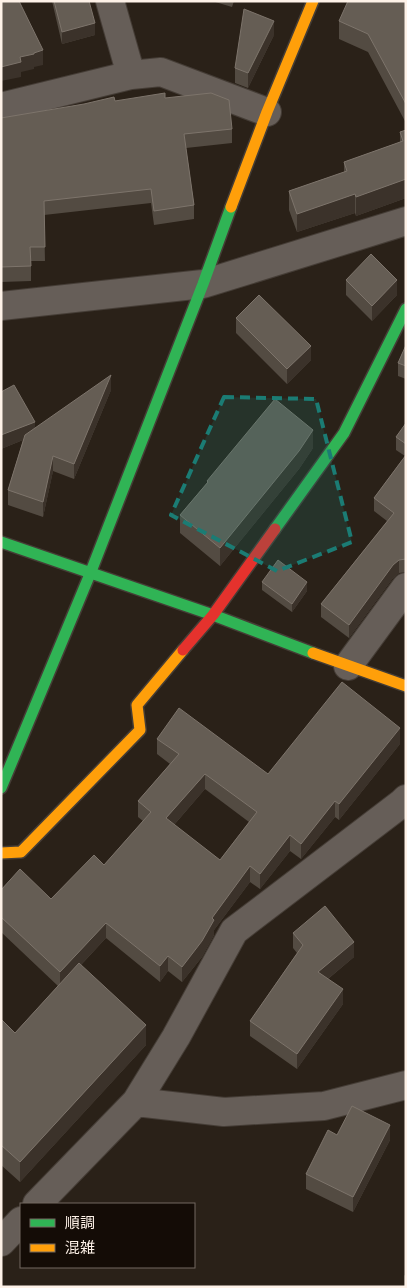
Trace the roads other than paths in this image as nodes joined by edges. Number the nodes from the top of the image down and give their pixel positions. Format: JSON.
{"nodes":[{"id":1,"x":110,"y":1,"type":"edge"},
{"id":2,"x":313,"y":1,"type":"edge"},
{"id":3,"x":131,"y":75,"type":"junction"},
{"id":4,"x":1,"y":107,"type":"edge"},
{"id":5,"x":267,"y":112,"type":"junction"},
{"id":6,"x":406,"y":221,"type":"edge"},
{"id":7,"x":203,"y":284,"type":"junction"},
{"id":8,"x":1,"y":306,"type":"edge"},
{"id":9,"x":406,"y":310,"type":"edge"},
{"id":10,"x":1,"y":542,"type":"edge"},
{"id":11,"x":90,"y":574,"type":"junction"},
{"id":12,"x":406,"y":587,"type":"edge"},
{"id":13,"x":213,"y":615,"type":"junction"},
{"id":14,"x":348,"y":666,"type":"junction"},
{"id":15,"x":406,"y":686,"type":"edge"},
{"id":16,"x":1,"y":788,"type":"edge"},
{"id":17,"x":406,"y":799,"type":"edge"},
{"id":18,"x":1,"y":852,"type":"edge"},
{"id":19,"x":406,"y":1085,"type":"edge"},
{"id":20,"x":136,"y":1102,"type":"junction"},
{"id":21,"x":39,"y":1203,"type":"edge"},
{"id":22,"x":20,"y":1222,"type":"edge"},
{"id":23,"x":1,"y":1242,"type":"edge"}],
"edges":[{"from":1,"to":3,"type":"street"},
{"from":2,"to":5,"type":"street"},
{"from":3,"to":4,"type":"street"},
{"from":3,"to":5,"type":"street"},
{"from":5,"to":7,"type":"street"},
{"from":6,"to":7,"type":"street"},
{"from":7,"to":8,"type":"street"},
{"from":7,"to":11,"type":"street"},
{"from":9,"to":13,"type":"street"},
{"from":10,"to":11,"type":"street"},
{"from":11,"to":13,"type":"street"},
{"from":11,"to":16,"type":"street"},
{"from":12,"to":14,"type":"street"},
{"from":13,"to":14,"type":"street"},
{"from":13,"to":18,"type":"street"},
{"from":14,"to":15,"type":"street"},
{"from":17,"to":20,"type":"street"},
{"from":19,"to":20,"type":"street"},
{"from":20,"to":21,"type":"street"},
{"from":22,"to":23,"type":"street"}]}
